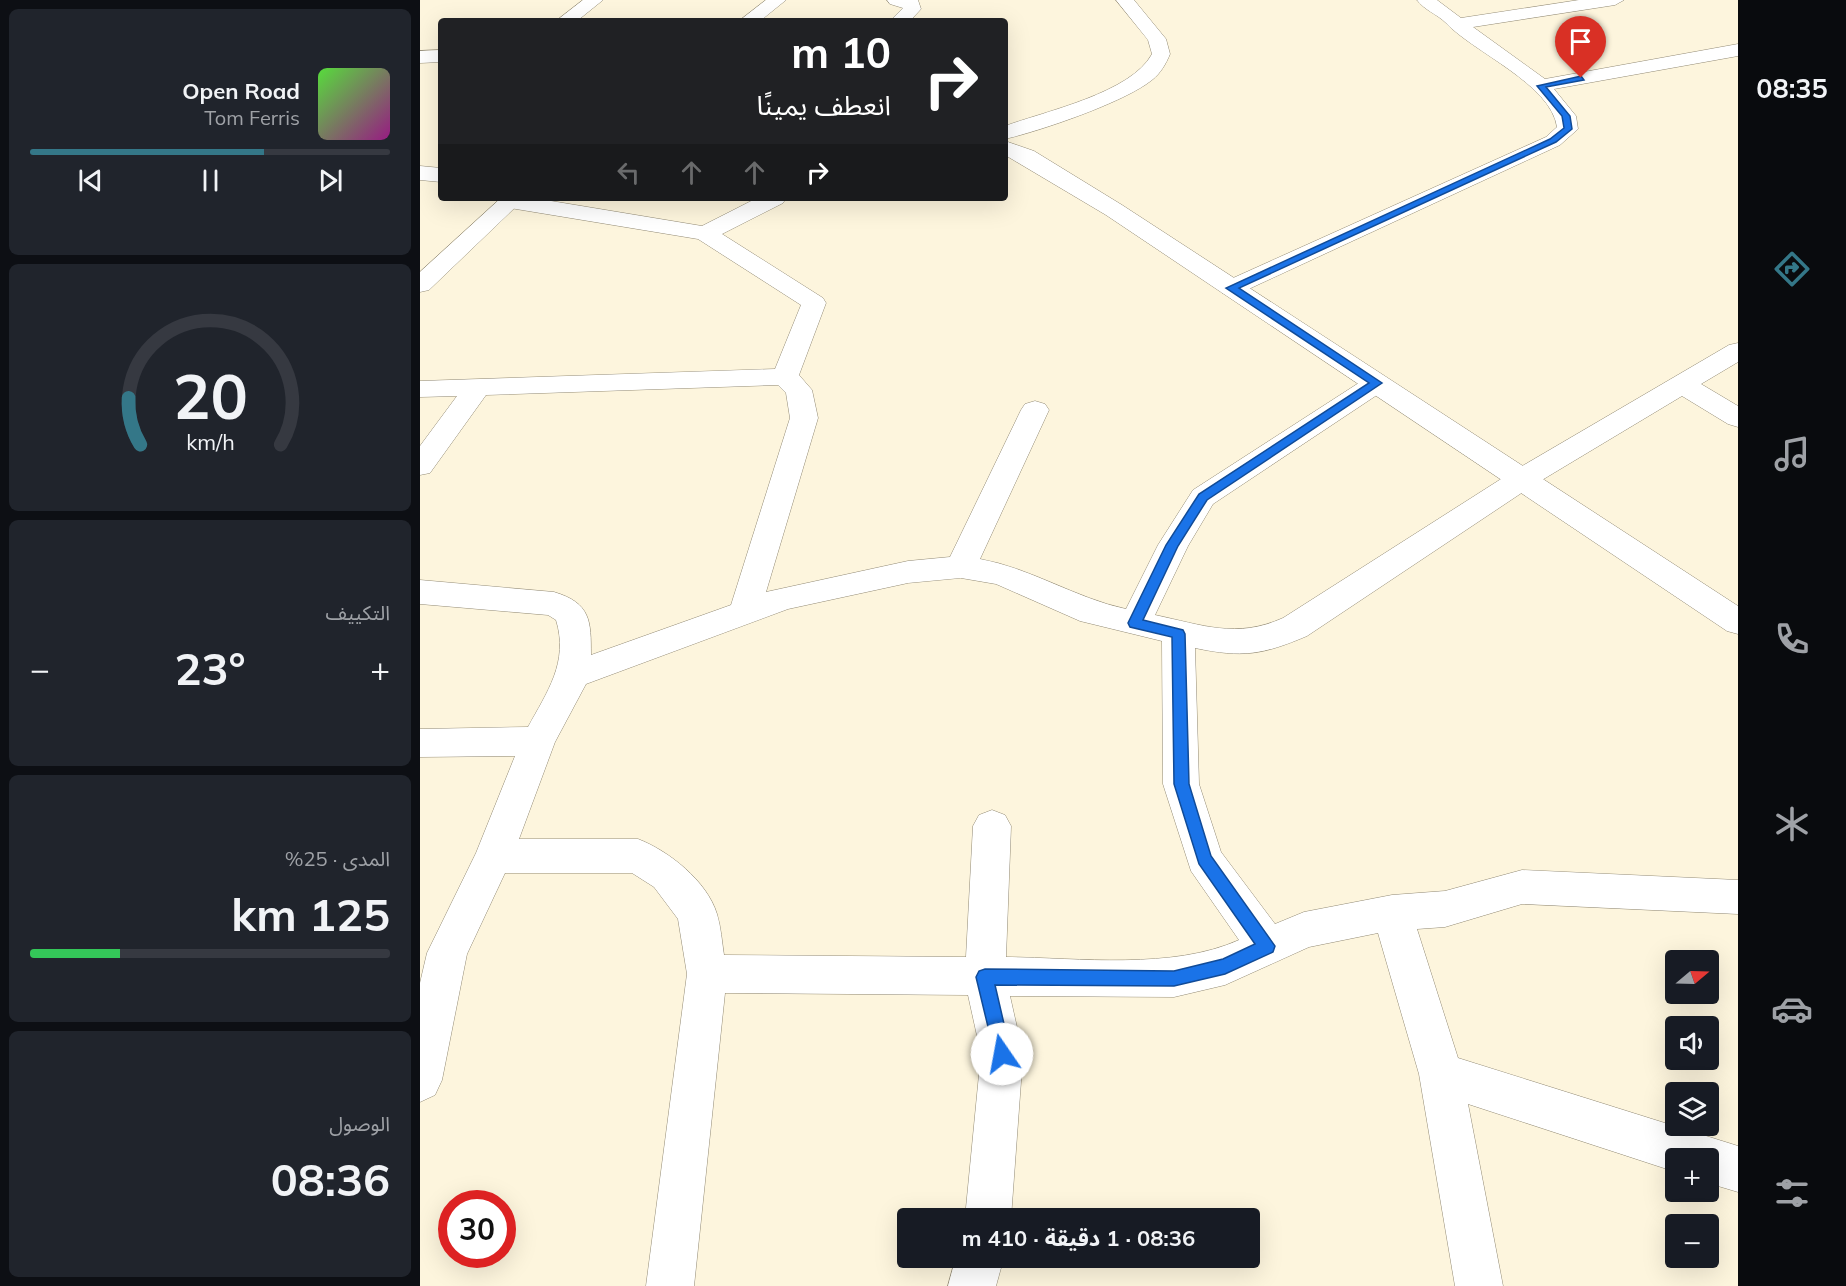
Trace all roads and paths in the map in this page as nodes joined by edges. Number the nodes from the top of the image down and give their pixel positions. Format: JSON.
{"nodes":[{"id":1,"x":594,"y":0,"type":"edge"},
{"id":2,"x":777,"y":0,"type":"edge"},
{"id":3,"x":896,"y":0,"type":"edge"},
{"id":4,"x":1125,"y":0,"type":"edge"},
{"id":5,"x":1426,"y":0,"type":"edge"},
{"id":6,"x":1615,"y":0,"type":"edge"},
{"id":7,"x":569,"y":18,"type":"edge"},
{"id":8,"x":752,"y":18,"type":"edge"},
{"id":9,"x":902,"y":18,"type":"edge"},
{"id":10,"x":1455,"y":24,"type":"junction"},
{"id":11,"x":1738,"y":50,"type":"edge"},
{"id":12,"x":438,"y":56,"type":"edge"},
{"id":13,"x":420,"y":57,"type":"edge"},
{"id":14,"x":1541,"y":86,"type":"junction"},
{"id":15,"x":1008,"y":133,"type":"edge"},
{"id":16,"x":1008,"y":148,"type":"edge"},
{"id":17,"x":420,"y":172,"type":"edge"},
{"id":18,"x":438,"y":175,"type":"edge"},
{"id":19,"x":511,"y":201,"type":"edge"},
{"id":20,"x":518,"y":201,"type":"edge"},
{"id":21,"x":769,"y":201,"type":"edge"},
{"id":22,"x":705,"y":233,"type":"junction"},
{"id":23,"x":420,"y":285,"type":"edge"},
{"id":24,"x":1231,"y":288,"type":"junction"},
{"id":25,"x":1738,"y":351,"type":"edge"},
{"id":26,"x":785,"y":377,"type":"junction"},
{"id":27,"x":1377,"y":383,"type":"junction"},
{"id":28,"x":1682,"y":384,"type":"junction"},
{"id":29,"x":478,"y":387,"type":"junction"},
{"id":30,"x":420,"y":389,"type":"edge"},
{"id":31,"x":1035,"y":410,"type":"dead end"},
{"id":32,"x":1738,"y":418,"type":"edge"},
{"id":33,"x":420,"y":466,"type":"edge"},
{"id":34,"x":1521,"y":479,"type":"junction"},
{"id":35,"x":961,"y":567,"type":"junction"},
{"id":36,"x":420,"y":592,"type":"edge"},
{"id":37,"x":744,"y":613,"type":"junction"},
{"id":38,"x":1738,"y":622,"type":"edge"},
{"id":39,"x":1135,"y":623,"type":"junction"},
{"id":40,"x":1178,"y":634,"type":"junction"},
{"id":41,"x":574,"y":675,"type":"junction"},
{"id":42,"x":538,"y":741,"type":"junction"},
{"id":43,"x":420,"y":743,"type":"edge"},
{"id":44,"x":992,"y":826,"type":"dead end"},
{"id":45,"x":494,"y":856,"type":"junction"},
{"id":46,"x":1738,"y":897,"type":"edge"},
{"id":47,"x":1392,"y":913,"type":"junction"},
{"id":48,"x":1267,"y":946,"type":"junction"},
{"id":49,"x":707,"y":974,"type":"junction"},
{"id":50,"x":985,"y":977,"type":"junction"},
{"id":51,"x":1441,"y":1074,"type":"junction"},
{"id":52,"x":420,"y":1080,"type":"edge"},
{"id":53,"x":1672,"y":1148,"type":"edge"},
{"id":54,"x":1719,"y":1163,"type":"edge"},
{"id":55,"x":1738,"y":1169,"type":"edge"},
{"id":56,"x":989,"y":1208,"type":"edge"},
{"id":57,"x":977,"y":1268,"type":"edge"},
{"id":58,"x":670,"y":1286,"type":"edge"},
{"id":59,"x":972,"y":1286,"type":"edge"},
{"id":60,"x":1479,"y":1286,"type":"edge"}],
"edges":[{"from":1,"to":7,"type":"street"},
{"from":2,"to":8,"type":"street"},
{"from":3,"to":9,"type":"street"},
{"from":4,"to":15,"type":"street"},
{"from":5,"to":10,"type":"street"},
{"from":6,"to":10,"type":"street"},
{"from":10,"to":14,"type":"street"},
{"from":11,"to":14,"type":"street"},
{"from":12,"to":13,"type":"street"},
{"from":14,"to":24,"type":"street"},
{"from":16,"to":24,"type":"street"},
{"from":17,"to":18,"type":"street"},
{"from":19,"to":23,"type":"street"},
{"from":20,"to":22,"type":"street"},
{"from":21,"to":22,"type":"street"},
{"from":22,"to":26,"type":"street"},
{"from":24,"to":27,"type":"street"},
{"from":25,"to":28,"type":"street"},
{"from":26,"to":29,"type":"street"},
{"from":26,"to":37,"type":"street"},
{"from":27,"to":34,"type":"street"},
{"from":27,"to":39,"type":"street"},
{"from":28,"to":32,"type":"street"},
{"from":28,"to":34,"type":"street"},
{"from":29,"to":30,"type":"street"},
{"from":29,"to":33,"type":"street"},
{"from":31,"to":35,"type":"street"},
{"from":34,"to":38,"type":"street"},
{"from":34,"to":40,"type":"street"},
{"from":35,"to":37,"type":"street"},
{"from":35,"to":39,"type":"street"},
{"from":36,"to":41,"type":"street"},
{"from":37,"to":41,"type":"street"},
{"from":39,"to":40,"type":"street"},
{"from":40,"to":48,"type":"street"},
{"from":41,"to":42,"type":"street"},
{"from":42,"to":43,"type":"street"},
{"from":42,"to":45,"type":"street"},
{"from":44,"to":50,"type":"street"},
{"from":45,"to":49,"type":"street"},
{"from":45,"to":52,"type":"street"},
{"from":46,"to":47,"type":"street"},
{"from":47,"to":48,"type":"street"},
{"from":47,"to":51,"type":"street"},
{"from":48,"to":50,"type":"street"},
{"from":49,"to":50,"type":"street"},
{"from":49,"to":58,"type":"street"},
{"from":50,"to":56,"type":"street"},
{"from":51,"to":53,"type":"street"},
{"from":51,"to":60,"type":"street"},
{"from":54,"to":55,"type":"street"},
{"from":57,"to":59,"type":"street"}]}
